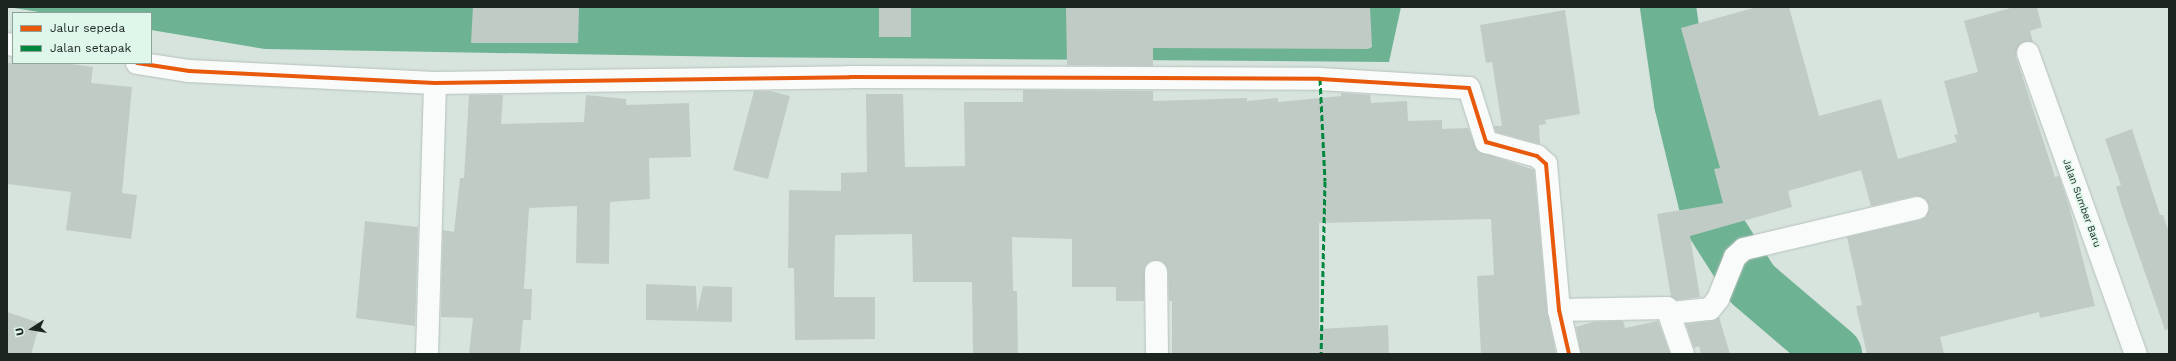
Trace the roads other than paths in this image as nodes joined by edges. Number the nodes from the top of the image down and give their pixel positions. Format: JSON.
{"nodes":[{"id":1,"x":2028,"y":53,"type":"dead end"},
{"id":2,"x":144,"y":64,"type":"edge"},
{"id":3,"x":435,"y":83,"type":"junction"},
{"id":4,"x":1917,"y":208,"type":"dead end"},
{"id":5,"x":1156,"y":272,"type":"dead end"},
{"id":6,"x":1559,"y":310,"type":"junction"},
{"id":7,"x":1671,"y":313,"type":"junction"},
{"id":8,"x":427,"y":354,"type":"edge"},
{"id":9,"x":1157,"y":354,"type":"edge"},
{"id":10,"x":1569,"y":354,"type":"edge"},
{"id":11,"x":1683,"y":354,"type":"edge"},
{"id":12,"x":2136,"y":354,"type":"edge"}],
"edges":[{"from":1,"to":12,"type":"street","name":"Jalan Sumber Baru"},
{"from":2,"to":3,"type":"street"},
{"from":3,"to":6,"type":"street"},
{"from":3,"to":8,"type":"street"},
{"from":4,"to":7,"type":"street"},
{"from":5,"to":9,"type":"street"},
{"from":6,"to":7,"type":"street"},
{"from":6,"to":10,"type":"street"},
{"from":7,"to":11,"type":"street"}]}
